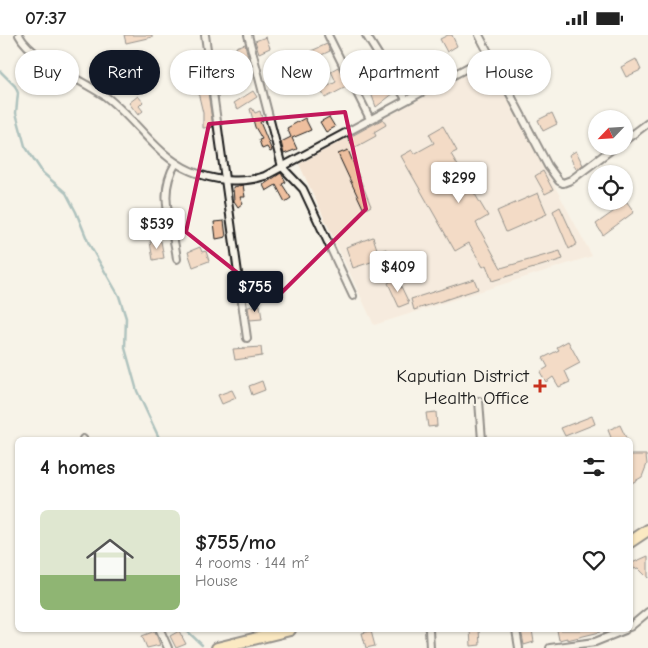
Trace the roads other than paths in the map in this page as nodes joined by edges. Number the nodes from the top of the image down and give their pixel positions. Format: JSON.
{"nodes":[{"id":1,"x":19,"y":35,"type":"edge"},
{"id":2,"x":205,"y":35,"type":"edge"},
{"id":3,"x":248,"y":35,"type":"edge"},
{"id":4,"x":328,"y":35,"type":"edge"},
{"id":5,"x":366,"y":35,"type":"edge"},
{"id":6,"x":479,"y":35,"type":"edge"},
{"id":7,"x":488,"y":50,"type":"edge"},
{"id":8,"x":467,"y":67,"type":"edge"},
{"id":9,"x":512,"y":95,"type":"edge"},
{"id":10,"x":406,"y":99,"type":"junction"},
{"id":11,"x":370,"y":119,"type":"junction"},
{"id":12,"x":648,"y":123,"type":"edge"},
{"id":13,"x":633,"y":134,"type":"edge"},
{"id":14,"x":604,"y":155,"type":"edge"},
{"id":15,"x":176,"y":163,"type":"junction"},
{"id":16,"x":282,"y":167,"type":"junction"},
{"id":17,"x":226,"y":180,"type":"junction"},
{"id":18,"x":178,"y":259,"type":"dead end"},
{"id":19,"x":353,"y":296,"type":"dead end"},
{"id":20,"x":247,"y":338,"type":"dead end"},
{"id":21,"x":479,"y":401,"type":"dead end"},
{"id":22,"x":482,"y":437,"type":"edge"},
{"id":23,"x":648,"y":530,"type":"edge"},
{"id":24,"x":633,"y":540,"type":"edge"},
{"id":25,"x":648,"y":612,"type":"edge"},
{"id":26,"x":633,"y":624,"type":"edge"},
{"id":27,"x":161,"y":632,"type":"edge"},
{"id":28,"x":282,"y":632,"type":"edge"},
{"id":29,"x":429,"y":632,"type":"edge"},
{"id":30,"x":516,"y":632,"type":"edge"},
{"id":31,"x":616,"y":632,"type":"edge"},
{"id":32,"x":168,"y":648,"type":"edge"},
{"id":33,"x":217,"y":648,"type":"edge"},
{"id":34,"x":430,"y":648,"type":"edge"},
{"id":35,"x":519,"y":648,"type":"edge"},
{"id":36,"x":550,"y":648,"type":"edge"}],
"edges":[{"from":1,"to":15,"type":"street"},
{"from":2,"to":17,"type":"street"},
{"from":3,"to":16,"type":"street"},
{"from":4,"to":11,"type":"street"},
{"from":5,"to":10,"type":"street"},
{"from":6,"to":7,"type":"street"},
{"from":8,"to":10,"type":"street"},
{"from":9,"to":14,"type":"street"},
{"from":10,"to":11,"type":"street"},
{"from":11,"to":16,"type":"street"},
{"from":12,"to":13,"type":"street"},
{"from":15,"to":17,"type":"street"},
{"from":15,"to":18,"type":"street"},
{"from":16,"to":17,"type":"street"},
{"from":16,"to":19,"type":"street"},
{"from":17,"to":20,"type":"street"},
{"from":21,"to":22,"type":"street"},
{"from":23,"to":24,"type":"main road"},
{"from":25,"to":26,"type":"street"},
{"from":27,"to":32,"type":"street"},
{"from":28,"to":33,"type":"main road"},
{"from":29,"to":34,"type":"street"},
{"from":30,"to":35,"type":"street"},
{"from":31,"to":36,"type":"street"}]}
